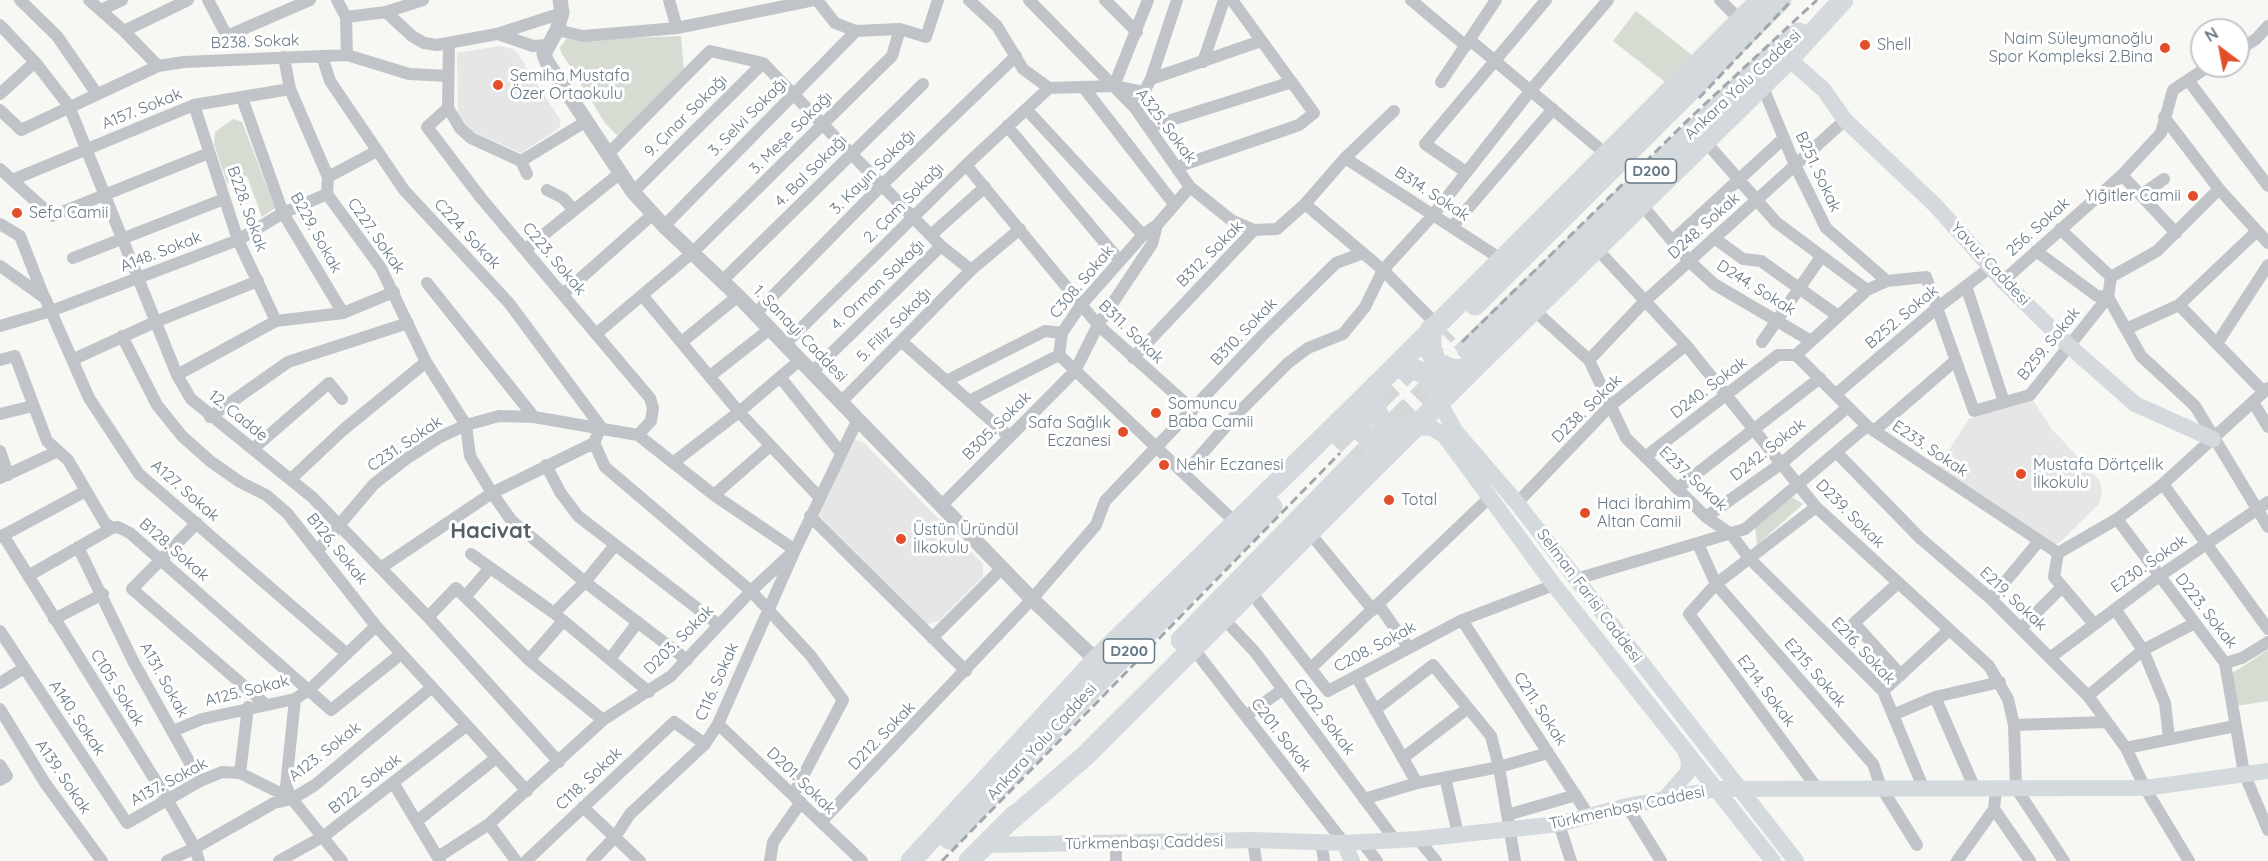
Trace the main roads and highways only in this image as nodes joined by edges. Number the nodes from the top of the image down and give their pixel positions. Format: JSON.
{"nodes":[{"id":1,"x":1761,"y":0,"type":"edge"},
{"id":2,"x":1780,"y":0,"type":"edge"},
{"id":3,"x":1842,"y":0,"type":"edge"},
{"id":4,"x":1789,"y":59,"type":"junction"},
{"id":5,"x":1438,"y":328,"type":"junction"},
{"id":6,"x":1471,"y":358,"type":"junction"},
{"id":7,"x":1393,"y":369,"type":"junction"},
{"id":8,"x":1376,"y":385,"type":"junction"},
{"id":9,"x":1440,"y":404,"type":"junction"},
{"id":10,"x":1415,"y":427,"type":"junction"},
{"id":11,"x":1334,"y":436,"type":"junction"},
{"id":12,"x":2213,"y":439,"type":"road end"},
{"id":13,"x":1352,"y":465,"type":"tunnel mouth"},
{"id":14,"x":1376,"y":466,"type":"junction"},
{"id":15,"x":1684,"y":747,"type":"junction"},
{"id":16,"x":2268,"y":771,"type":"edge"},
{"id":17,"x":1739,"y":787,"type":"junction"},
{"id":18,"x":1717,"y":789,"type":"junction"},
{"id":19,"x":1666,"y":797,"type":"junction"},
{"id":20,"x":1006,"y":824,"type":"junction"},
{"id":21,"x":1344,"y":843,"type":"junction"},
{"id":22,"x":985,"y":845,"type":"junction"},
{"id":23,"x":911,"y":861,"type":"edge"},
{"id":24,"x":927,"y":861,"type":"edge"},
{"id":25,"x":969,"y":861,"type":"edge"},
{"id":26,"x":1352,"y":861,"type":"edge"},
{"id":27,"x":1773,"y":861,"type":"edge"},
{"id":28,"x":1796,"y":861,"type":"edge"}],
"edges":[{"from":1,"to":5,"type":"highway"},
{"from":2,"to":5,"type":"highway","name":"Ankara Yolu Caddesi","number":"D200"},
{"from":3,"to":4,"type":"highway"},
{"from":3,"to":6,"type":"highway","name":"Ankara Yolu Caddesi","number":"D200"},
{"from":4,"to":6,"type":"highway"},
{"from":4,"to":12,"type":"main road","name":"Yavuz Caddesi"},
{"from":5,"to":6,"type":"highway"},
{"from":5,"to":7,"type":"highway"},
{"from":6,"to":9,"type":"highway"},
{"from":7,"to":8,"type":"highway"},
{"from":7,"to":9,"type":"highway"},
{"from":8,"to":10,"type":"highway"},
{"from":8,"to":11,"type":"highway"},
{"from":9,"to":10,"type":"highway"},
{"from":9,"to":17,"type":"main road","name":"Selman Farisi Caddesi"},
{"from":10,"to":14,"type":"highway"},
{"from":10,"to":15,"type":"main road","name":"Selman Farisi Caddesi"},
{"from":11,"to":14,"type":"highway"},
{"from":11,"to":23,"type":"highway"},
{"from":11,"to":24,"type":"highway","name":"Ankara Yolu Caddesi","number":"D200"},
{"from":13,"to":20,"type":"highway","name":"Ankara Yolu Caddesi","number":"D200"},
{"from":14,"to":20,"type":"highway"},
{"from":15,"to":18,"type":"main road","name":"Selman Farisi Caddesi"},
{"from":15,"to":19,"type":"main road"},
{"from":16,"to":17,"type":"main road","name":"Türkmenbaşı Caddesi"},
{"from":17,"to":18,"type":"main road","name":"Türkmenbaşı Caddesi"},
{"from":17,"to":28,"type":"main road","name":"Selman Farisi Caddesi"},
{"from":18,"to":19,"type":"main road","name":"Türkmenbaşı Caddesi"},
{"from":18,"to":27,"type":"main road","name":"Selman Farisi Caddesi"},
{"from":19,"to":21,"type":"main road","name":"Türkmenbaşı Caddesi"},
{"from":20,"to":22,"type":"highway","name":"Ankara Yolu Caddesi","number":"D200"},
{"from":21,"to":22,"type":"main road","name":"Türkmenbaşı Caddesi"},
{"from":21,"to":26,"type":"main road"},
{"from":22,"to":25,"type":"highway","name":"Ankara Yolu Caddesi","number":"D200"}]}
